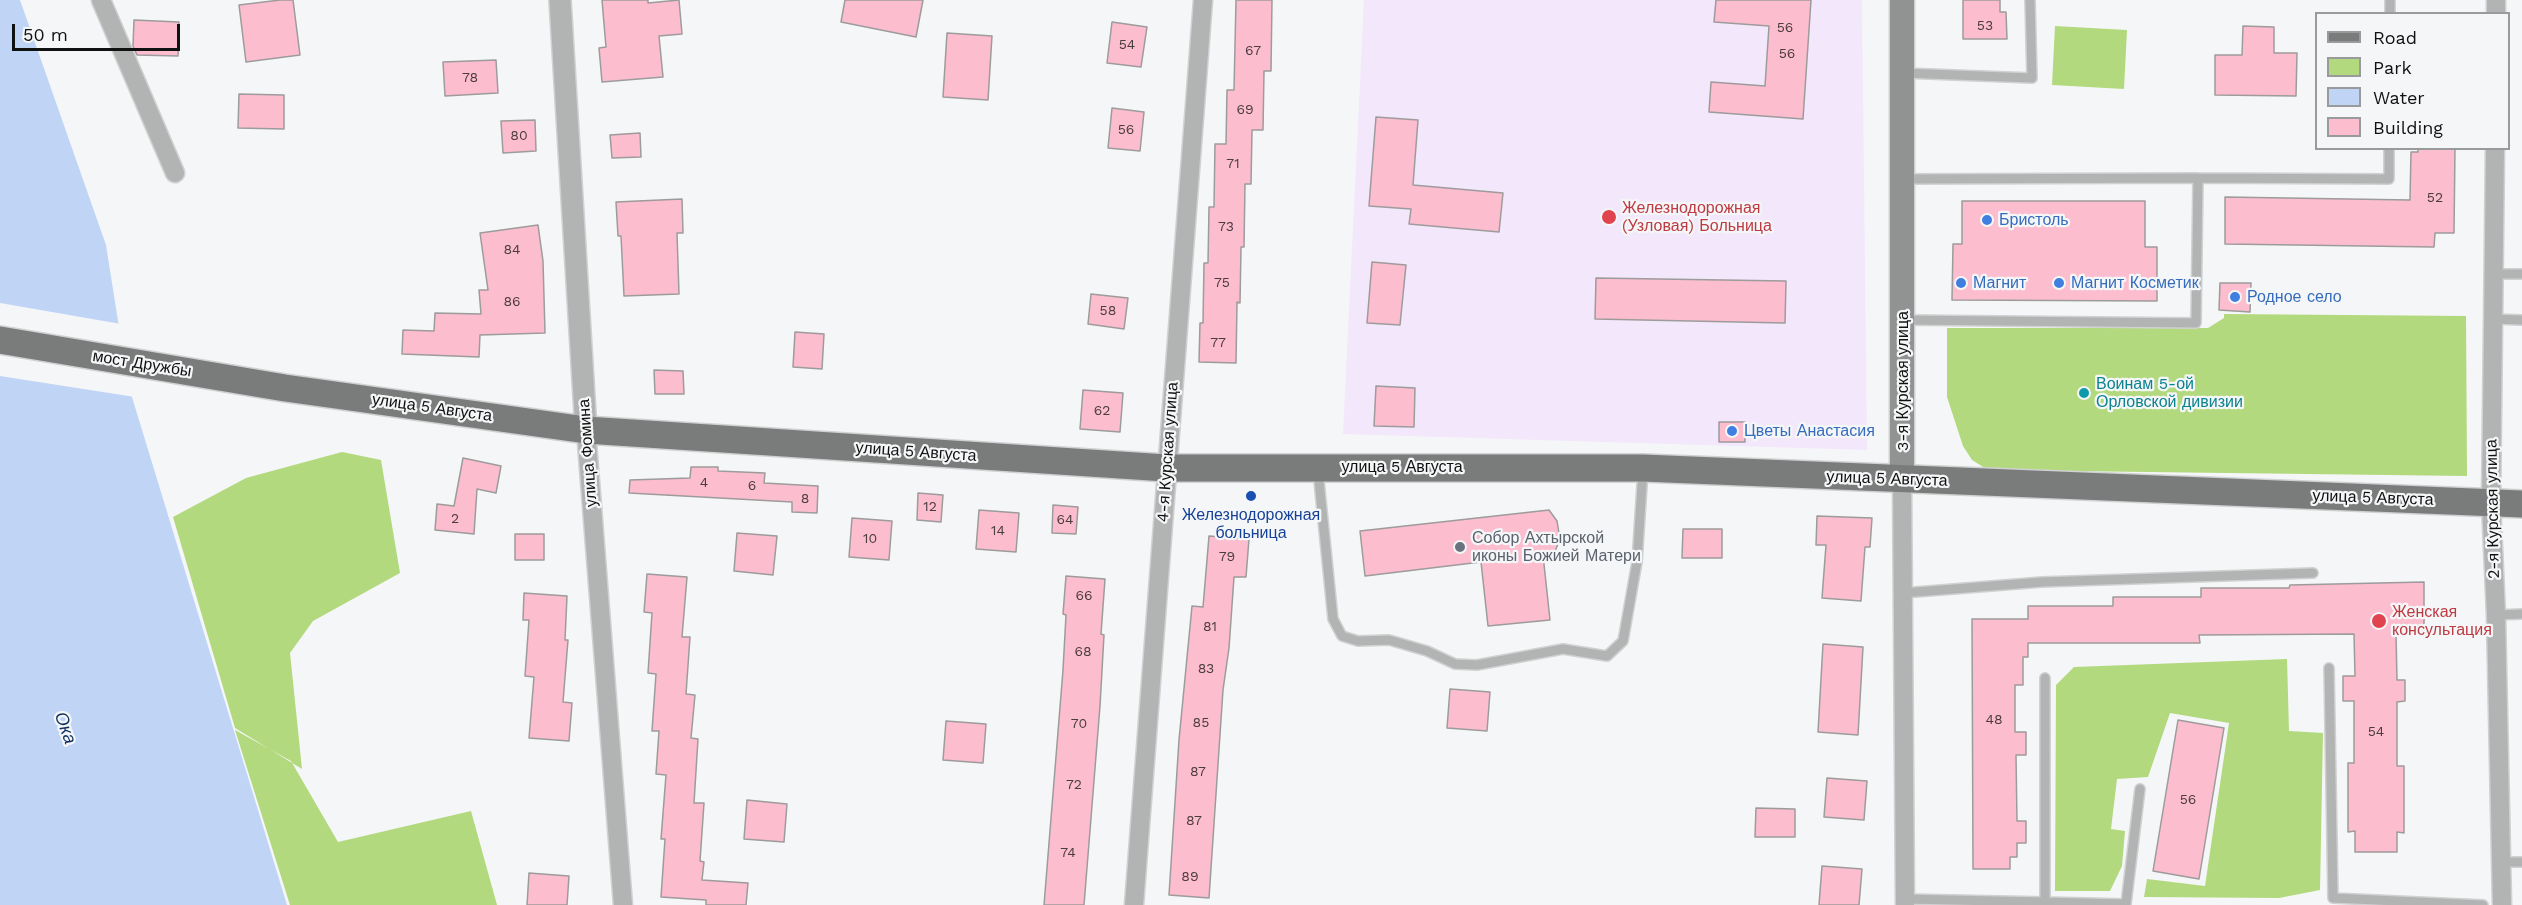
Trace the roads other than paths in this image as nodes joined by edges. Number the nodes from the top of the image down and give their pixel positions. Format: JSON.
{"nodes":[{"id":1,"x":101,"y":0,"type":"edge"},
{"id":2,"x":560,"y":0,"type":"edge"},
{"id":3,"x":1203,"y":0,"type":"edge"},
{"id":4,"x":1902,"y":0,"type":"edge"},
{"id":5,"x":2030,"y":0,"type":"edge"},
{"id":6,"x":1903,"y":73,"type":"junction"},
{"id":7,"x":2389,"y":150,"type":"edge"},
{"id":8,"x":2495,"y":150,"type":"edge"},
{"id":9,"x":175,"y":172,"type":"dead end"},
{"id":10,"x":2198,"y":178,"type":"junction"},
{"id":11,"x":1904,"y":179,"type":"junction"},
{"id":12,"x":2494,"y":274,"type":"junction"},
{"id":13,"x":2522,"y":274,"type":"edge"},
{"id":14,"x":2493,"y":319,"type":"junction"},
{"id":15,"x":1904,"y":320,"type":"junction"},
{"id":16,"x":2522,"y":320,"type":"edge"},
{"id":17,"x":0,"y":340,"type":"edge"},
{"id":18,"x":285,"y":388,"type":"joint"},
{"id":19,"x":586,"y":430,"type":"junction"},
{"id":20,"x":1318,"y":467,"type":"junction"},
{"id":21,"x":1166,"y":468,"type":"junction"},
{"id":22,"x":1643,"y":468,"type":"junction"},
{"id":23,"x":1902,"y":479,"type":"junction"},
{"id":24,"x":2491,"y":503,"type":"junction"},
{"id":25,"x":2522,"y":504,"type":"edge"},
{"id":26,"x":2313,"y":573,"type":"dead end"},
{"id":27,"x":1903,"y":594,"type":"junction"},
{"id":28,"x":2522,"y":614,"type":"edge"},
{"id":29,"x":2496,"y":615,"type":"junction"},
{"id":30,"x":2329,"y":668,"type":"dead end"},
{"id":31,"x":2045,"y":678,"type":"dead end"},
{"id":32,"x":2140,"y":789,"type":"dead end"},
{"id":33,"x":2501,"y":862,"type":"junction"},
{"id":34,"x":2522,"y":862,"type":"edge"},
{"id":35,"x":1905,"y":902,"type":"edge"},
{"id":36,"x":1931,"y":902,"type":"edge"},
{"id":37,"x":2044,"y":902,"type":"junction"},
{"id":38,"x":623,"y":905,"type":"edge"},
{"id":39,"x":1134,"y":905,"type":"edge"},
{"id":40,"x":2483,"y":905,"type":"edge"},
{"id":41,"x":2502,"y":905,"type":"edge"}],
"edges":[{"from":1,"to":9,"type":"street"},
{"from":2,"to":19,"type":"street","name":"улица Фомина"},
{"from":3,"to":21,"type":"street","name":"4-я Курская улица"},
{"from":4,"to":6,"type":"main road","name":"3-я Курская улица"},
{"from":5,"to":6,"type":"lane"},
{"from":6,"to":11,"type":"main road","name":"3-я Курская улица"},
{"from":7,"to":10,"type":"lane"},
{"from":8,"to":12,"type":"street","name":"2-я Курская улица"},
{"from":10,"to":11,"type":"lane"},
{"from":10,"to":15,"type":"lane"},
{"from":11,"to":15,"type":"main road","name":"3-я Курская улица"},
{"from":12,"to":13,"type":"lane"},
{"from":12,"to":14,"type":"street","name":"2-я Курская улица"},
{"from":14,"to":16,"type":"lane"},
{"from":14,"to":24,"type":"street","name":"2-я Курская улица"},
{"from":15,"to":23,"type":"main road","name":"3-я Курская улица"},
{"from":17,"to":18,"type":"main road","name":"мост Дружбы"},
{"from":18,"to":19,"type":"main road","name":"улица 5 Августа"},
{"from":19,"to":21,"type":"main road","name":"улица 5 Августа"},
{"from":19,"to":38,"type":"street","name":"улица Фомина"},
{"from":20,"to":21,"type":"main road","name":"улица 5 Августа"},
{"from":20,"to":22,"type":"main road","name":"улица 5 Августа"},
{"from":20,"to":22,"type":"lane"},
{"from":21,"to":39,"type":"street","name":"4-я Курская улица"},
{"from":22,"to":23,"type":"main road","name":"улица 5 Августа"},
{"from":23,"to":24,"type":"main road","name":"улица 5 Августа"},
{"from":23,"to":27,"type":"street","name":"3-я Курская улица"},
{"from":24,"to":25,"type":"main road","name":"улица 5 Августа"},
{"from":24,"to":29,"type":"street","name":"2-я Курская улица"},
{"from":26,"to":27,"type":"lane"},
{"from":27,"to":35,"type":"street","name":"3-я Курская улица"},
{"from":28,"to":29,"type":"lane"},
{"from":29,"to":33,"type":"street","name":"2-я Курская улица"},
{"from":30,"to":40,"type":"lane"},
{"from":31,"to":37,"type":"lane"},
{"from":32,"to":37,"type":"lane"},
{"from":33,"to":34,"type":"lane"},
{"from":33,"to":41,"type":"street","name":"2-я Курская улица"},
{"from":35,"to":36,"type":"lane"},
{"from":36,"to":37,"type":"lane"}]}
